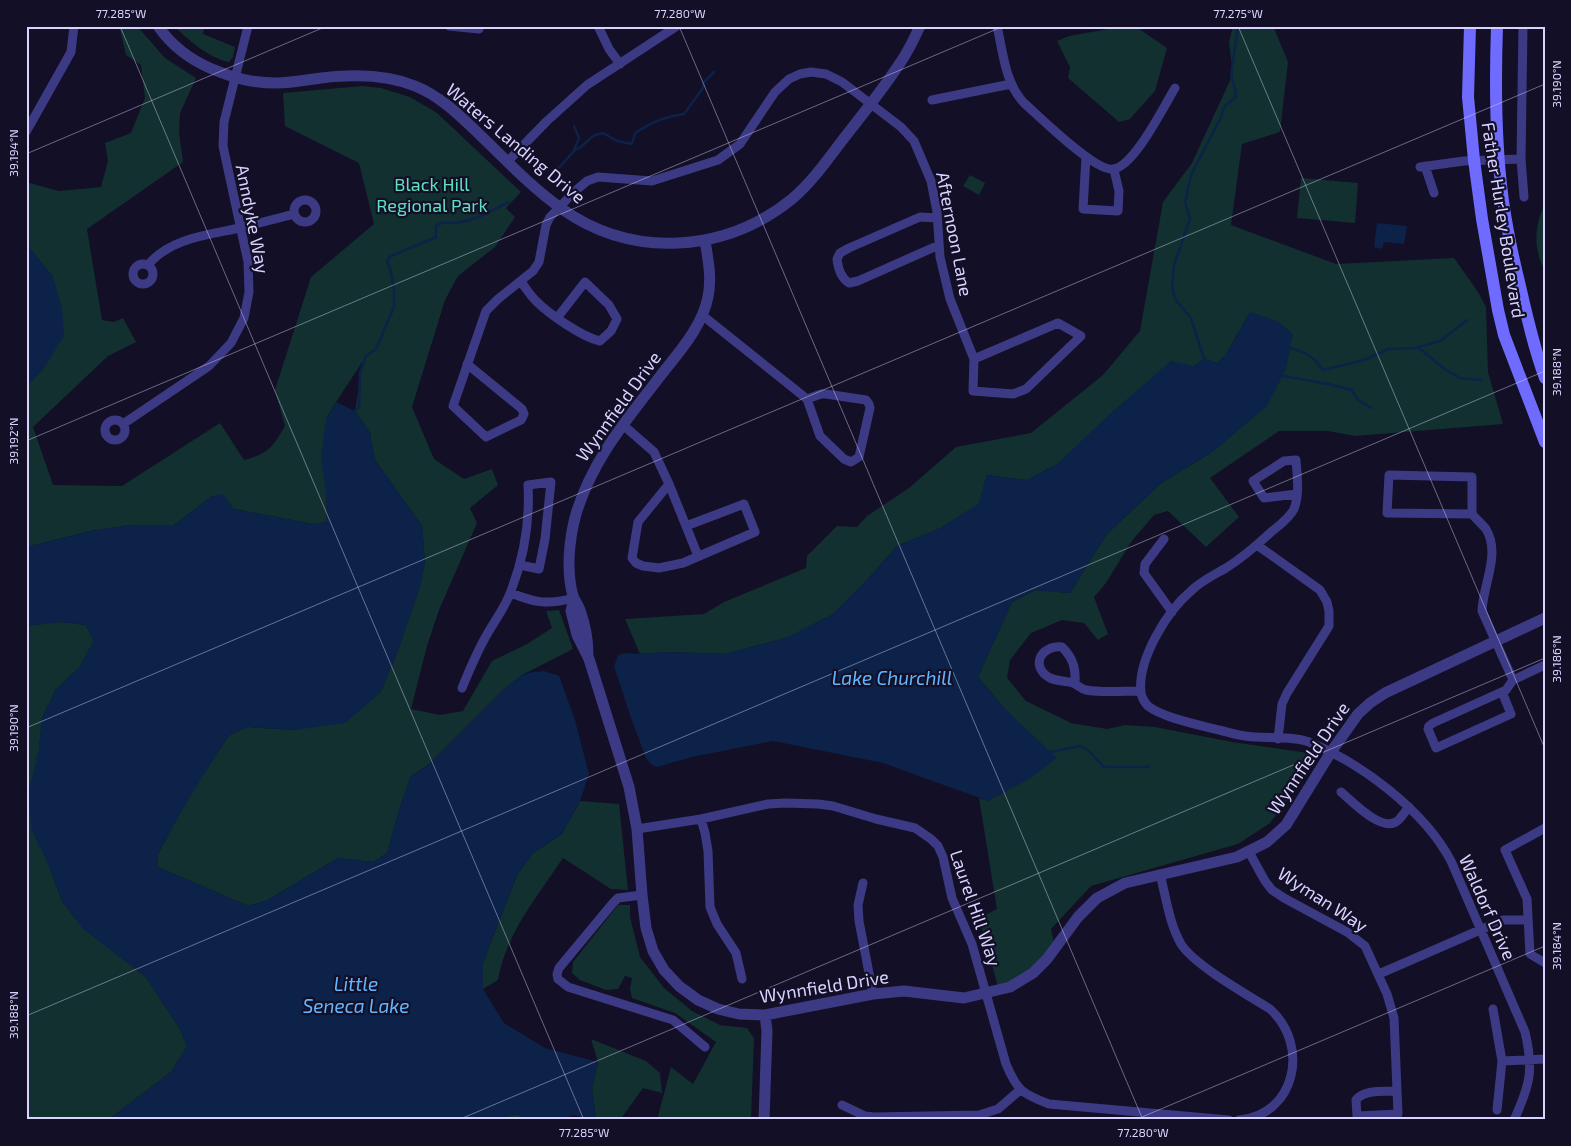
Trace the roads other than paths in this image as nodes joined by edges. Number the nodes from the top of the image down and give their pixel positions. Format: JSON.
{"nodes":[{"id":1,"x":74,"y":26,"type":"edge"},
{"id":2,"x":158,"y":26,"type":"edge"},
{"id":3,"x":248,"y":26,"type":"edge"},
{"id":4,"x":449,"y":26,"type":"edge"},
{"id":5,"x":598,"y":26,"type":"edge"},
{"id":6,"x":677,"y":26,"type":"edge"},
{"id":7,"x":920,"y":26,"type":"edge"},
{"id":8,"x":997,"y":26,"type":"edge"},
{"id":9,"x":1470,"y":26,"type":"edge"},
{"id":10,"x":1497,"y":26,"type":"edge"},
{"id":11,"x":1524,"y":26,"type":"edge"},
{"id":12,"x":479,"y":30,"type":"dead end"},
{"id":13,"x":620,"y":64,"type":"junction"},
{"id":14,"x":234,"y":78,"type":"junction"},
{"id":15,"x":1011,"y":84,"type":"junction"},
{"id":16,"x":1175,"y":88,"type":"dead end"},
{"id":17,"x":932,"y":100,"type":"dead end"},
{"id":18,"x":872,"y":103,"type":"junction"},
{"id":19,"x":26,"y":132,"type":"edge"},
{"id":20,"x":1086,"y":157,"type":"junction"},
{"id":21,"x":1521,"y":159,"type":"junction"},
{"id":22,"x":1474,"y":160,"type":"junction"},
{"id":23,"x":1499,"y":160,"type":"junction"},
{"id":24,"x":508,"y":161,"type":"junction"},
{"id":25,"x":1114,"y":170,"type":"junction"},
{"id":26,"x":1434,"y":193,"type":"dead end"},
{"id":27,"x":1524,"y":197,"type":"dead end"},
{"id":28,"x":560,"y":207,"type":"junction"},
{"id":29,"x":294,"y":214,"type":"dead end"},
{"id":30,"x":937,"y":218,"type":"junction"},
{"id":31,"x":240,"y":228,"type":"junction"},
{"id":32,"x":705,"y":240,"type":"junction"},
{"id":33,"x":939,"y":245,"type":"junction"},
{"id":34,"x":148,"y":265,"type":"dead end"},
{"id":35,"x":521,"y":282,"type":"junction"},
{"id":36,"x":702,"y":315,"type":"junction"},
{"id":37,"x":557,"y":318,"type":"junction"},
{"id":38,"x":974,"y":359,"type":"junction"},
{"id":39,"x":467,"y":364,"type":"junction"},
{"id":40,"x":1545,"y":378,"type":"edge"},
{"id":41,"x":807,"y":399,"type":"junction"},
{"id":42,"x":123,"y":424,"type":"dead end"},
{"id":43,"x":623,"y":425,"type":"junction"},
{"id":44,"x":1545,"y":442,"type":"edge"},
{"id":45,"x":669,"y":484,"type":"junction"},
{"id":46,"x":1297,"y":494,"type":"junction"},
{"id":47,"x":1472,"y":514,"type":"junction"},
{"id":48,"x":686,"y":526,"type":"junction"},
{"id":49,"x":1164,"y":539,"type":"dead end"},
{"id":50,"x":1257,"y":545,"type":"junction"},
{"id":51,"x":698,"y":556,"type":"junction"},
{"id":52,"x":520,"y":565,"type":"junction"},
{"id":53,"x":511,"y":593,"type":"junction"},
{"id":54,"x":574,"y":598,"type":"junction"},
{"id":55,"x":1172,"y":612,"type":"junction"},
{"id":56,"x":1545,"y":618,"type":"edge"},
{"id":57,"x":1496,"y":641,"type":"junction"},
{"id":58,"x":1545,"y":666,"type":"edge"},
{"id":59,"x":1513,"y":680,"type":"junction"},
{"id":60,"x":1075,"y":684,"type":"junction"},
{"id":61,"x":462,"y":688,"type":"dead end"},
{"id":62,"x":1141,"y":691,"type":"junction"},
{"id":63,"x":1502,"y":692,"type":"junction"},
{"id":64,"x":1278,"y":739,"type":"junction"},
{"id":65,"x":1331,"y":752,"type":"junction"},
{"id":66,"x":1341,"y":792,"type":"dead end"},
{"id":67,"x":1409,"y":807,"type":"junction"},
{"id":68,"x":701,"y":819,"type":"junction"},
{"id":69,"x":1545,"y":828,"type":"edge"},
{"id":70,"x":637,"y":829,"type":"junction"},
{"id":71,"x":1249,"y":852,"type":"junction"},
{"id":72,"x":1160,"y":874,"type":"junction"},
{"id":73,"x":863,"y":883,"type":"dead end"},
{"id":74,"x":642,"y":894,"type":"junction"},
{"id":75,"x":1528,"y":920,"type":"junction"},
{"id":76,"x":1481,"y":930,"type":"junction"},
{"id":77,"x":1545,"y":963,"type":"edge"},
{"id":78,"x":1379,"y":974,"type":"junction"},
{"id":79,"x":742,"y":978,"type":"dead end"},
{"id":80,"x":987,"y":993,"type":"junction"},
{"id":81,"x":874,"y":994,"type":"junction"},
{"id":82,"x":1493,"y":1009,"type":"dead end"},
{"id":83,"x":766,"y":1015,"type":"junction"},
{"id":84,"x":705,"y":1047,"type":"dead end"},
{"id":85,"x":1545,"y":1059,"type":"edge"},
{"id":86,"x":1530,"y":1060,"type":"junction"},
{"id":87,"x":1502,"y":1061,"type":"junction"},
{"id":88,"x":1020,"y":1090,"type":"junction"},
{"id":89,"x":1396,"y":1091,"type":"junction"},
{"id":90,"x":842,"y":1105,"type":"dead end"},
{"id":91,"x":1497,"y":1110,"type":"dead end"},
{"id":92,"x":764,"y":1120,"type":"edge"},
{"id":93,"x":1229,"y":1120,"type":"edge"},
{"id":94,"x":1239,"y":1120,"type":"edge"},
{"id":95,"x":1514,"y":1120,"type":"edge"}],
"edges":[{"from":1,"to":19,"type":"street"},
{"from":2,"to":14,"type":"street","name":"Waters Landing Drive"},
{"from":3,"to":14,"type":"street","name":"Anndyke Way"},
{"from":4,"to":12,"type":"street"},
{"from":5,"to":13,"type":"street"},
{"from":6,"to":13,"type":"street"},
{"from":7,"to":18,"type":"street","name":"Waters Landing Drive"},
{"from":8,"to":15,"type":"street"},
{"from":9,"to":22,"type":"main road","name":"Father Hurley Boulevard"},
{"from":10,"to":23,"type":"main road","name":"Father Hurley Boulevard"},
{"from":11,"to":21,"type":"street"},
{"from":13,"to":24,"type":"street"},
{"from":14,"to":24,"type":"street","name":"Waters Landing Drive"},
{"from":14,"to":31,"type":"street","name":"Anndyke Way"},
{"from":15,"to":17,"type":"street"},
{"from":15,"to":20,"type":"street"},
{"from":16,"to":25,"type":"street"},
{"from":18,"to":28,"type":"street","name":"Afternoon Lane"},
{"from":18,"to":30,"type":"street","name":"Afternoon Lane"},
{"from":18,"to":32,"type":"street","name":"Waters Landing Drive"},
{"from":20,"to":25,"type":"street"},
{"from":20,"to":25,"type":"street"},
{"from":21,"to":23,"type":"street"},
{"from":21,"to":27,"type":"street"},
{"from":22,"to":23,"type":"street"},
{"from":22,"to":26,"type":"street"},
{"from":22,"to":44,"type":"main road","name":"Father Hurley Boulevard"},
{"from":23,"to":40,"type":"main road","name":"Father Hurley Boulevard"},
{"from":24,"to":28,"type":"street","name":"Waters Landing Drive"},
{"from":28,"to":32,"type":"street","name":"Waters Landing Drive"},
{"from":28,"to":35,"type":"street","name":"Afternoon Lane"},
{"from":29,"to":31,"type":"street"},
{"from":30,"to":33,"type":"street","name":"Afternoon Lane"},
{"from":30,"to":33,"type":"street"},
{"from":31,"to":34,"type":"street"},
{"from":31,"to":42,"type":"street","name":"Anndyke Way"},
{"from":32,"to":36,"type":"street","name":"Wynnfield Drive"},
{"from":33,"to":38,"type":"street","name":"Afternoon Lane"},
{"from":35,"to":37,"type":"street"},
{"from":35,"to":39,"type":"street","name":"Afternoon Lane"},
{"from":36,"to":41,"type":"street"},
{"from":36,"to":43,"type":"street","name":"Wynnfield Drive"},
{"from":37,"to":37,"type":"street"},
{"from":38,"to":38,"type":"street","name":"Afternoon Lane"},
{"from":39,"to":39,"type":"street","name":"Afternoon Lane"},
{"from":41,"to":41,"type":"street"},
{"from":43,"to":45,"type":"street"},
{"from":43,"to":54,"type":"street","name":"Wynnfield Drive"},
{"from":45,"to":48,"type":"street"},
{"from":45,"to":51,"type":"street"},
{"from":46,"to":46,"type":"street"},
{"from":46,"to":50,"type":"street"},
{"from":47,"to":47,"type":"street"},
{"from":47,"to":57,"type":"street"},
{"from":48,"to":51,"type":"street"},
{"from":48,"to":51,"type":"street"},
{"from":49,"to":55,"type":"street"},
{"from":50,"to":55,"type":"street"},
{"from":50,"to":64,"type":"street"},
{"from":52,"to":52,"type":"street"},
{"from":52,"to":53,"type":"street"},
{"from":53,"to":54,"type":"street"},
{"from":53,"to":61,"type":"street"},
{"from":54,"to":70,"type":"street","name":"Wynnfield Drive"},
{"from":55,"to":62,"type":"street"},
{"from":56,"to":57,"type":"street","name":"Wynnfield Drive"},
{"from":57,"to":59,"type":"street"},
{"from":57,"to":65,"type":"street","name":"Wynnfield Drive"},
{"from":58,"to":59,"type":"street"},
{"from":59,"to":63,"type":"street"},
{"from":60,"to":60,"type":"street"},
{"from":60,"to":62,"type":"street"},
{"from":62,"to":64,"type":"street","name":"Waldorf Drive"},
{"from":63,"to":63,"type":"street"},
{"from":64,"to":65,"type":"street","name":"Waldorf Drive"},
{"from":65,"to":67,"type":"street","name":"Waldorf Drive"},
{"from":65,"to":71,"type":"street","name":"Wynnfield Drive"},
{"from":66,"to":67,"type":"street"},
{"from":67,"to":76,"type":"street","name":"Waldorf Drive"},
{"from":68,"to":70,"type":"street","name":"Laurel Hill Way"},
{"from":68,"to":79,"type":"street"},
{"from":68,"to":80,"type":"street","name":"Laurel Hill Way"},
{"from":69,"to":75,"type":"street"},
{"from":70,"to":74,"type":"street","name":"Wynnfield Drive"},
{"from":71,"to":72,"type":"street","name":"Wynnfield Drive"},
{"from":71,"to":78,"type":"street","name":"Wyman Way"},
{"from":72,"to":80,"type":"street","name":"Wynnfield Drive"},
{"from":72,"to":94,"type":"street"},
{"from":73,"to":81,"type":"street"},
{"from":74,"to":83,"type":"street","name":"Wynnfield Drive"},
{"from":74,"to":84,"type":"street"},
{"from":75,"to":76,"type":"street"},
{"from":75,"to":77,"type":"street"},
{"from":76,"to":78,"type":"street"},
{"from":76,"to":86,"type":"street","name":"Waldorf Drive"},
{"from":78,"to":89,"type":"street","name":"Wyman Way"},
{"from":80,"to":81,"type":"street","name":"Wynnfield Drive"},
{"from":80,"to":88,"type":"street","name":"Laurel Hill Way"},
{"from":81,"to":83,"type":"street","name":"Wynnfield Drive"},
{"from":82,"to":87,"type":"street"},
{"from":83,"to":92,"type":"street"},
{"from":85,"to":86,"type":"street"},
{"from":86,"to":87,"type":"street"},
{"from":86,"to":95,"type":"street","name":"Waldorf Drive"},
{"from":87,"to":91,"type":"street"},
{"from":88,"to":90,"type":"street"},
{"from":88,"to":93,"type":"street"},
{"from":89,"to":89,"type":"street","name":"Wyman Way"}]}
